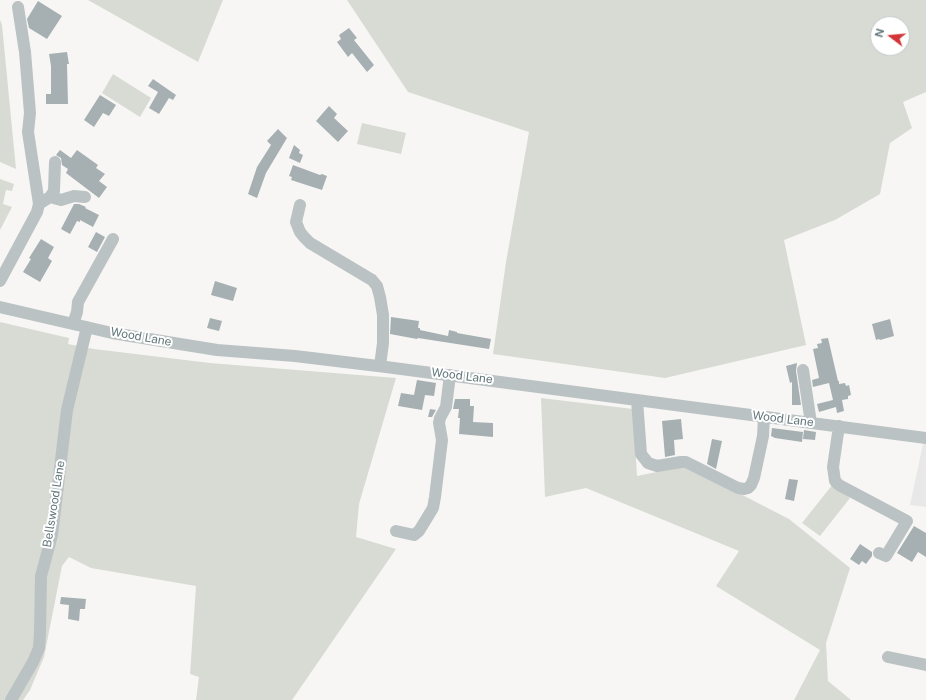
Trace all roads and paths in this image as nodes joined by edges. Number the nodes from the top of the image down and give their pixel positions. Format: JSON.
{"nodes":[{"id":1,"x":18,"y":7,"type":"dead end"},
{"id":2,"x":55,"y":162,"type":"dead end"},
{"id":3,"x":50,"y":197,"type":"junction"},
{"id":4,"x":85,"y":197,"type":"dead end"},
{"id":5,"x":39,"y":204,"type":"junction"},
{"id":6,"x":300,"y":204,"type":"dead end"},
{"id":7,"x":113,"y":239,"type":"dead end"},
{"id":8,"x":0,"y":281,"type":"edge"},
{"id":9,"x":0,"y":307,"type":"edge"},
{"id":10,"x":73,"y":324,"type":"junction"},
{"id":11,"x":87,"y":327,"type":"junction"},
{"id":12,"x":380,"y":366,"type":"junction"},
{"id":13,"x":803,"y":370,"type":"dead end"},
{"id":14,"x":450,"y":375,"type":"junction"},
{"id":15,"x":637,"y":400,"type":"junction"},
{"id":16,"x":764,"y":417,"type":"junction"},
{"id":17,"x":811,"y":423,"type":"junction"},
{"id":18,"x":839,"y":426,"type":"junction"},
{"id":19,"x":926,"y":438,"type":"edge"},
{"id":20,"x":396,"y":531,"type":"dead end"},
{"id":21,"x":878,"y":553,"type":"dead end"},
{"id":22,"x":888,"y":657,"type":"dead end"},
{"id":23,"x":926,"y":665,"type":"edge"},
{"id":24,"x":11,"y":700,"type":"edge"}],
"edges":[{"from":1,"to":5,"type":"street"},
{"from":2,"to":3,"type":"street"},
{"from":3,"to":4,"type":"street"},
{"from":3,"to":5,"type":"street"},
{"from":5,"to":8,"type":"street"},
{"from":6,"to":12,"type":"street"},
{"from":7,"to":10,"type":"street"},
{"from":9,"to":10,"type":"street","name":"Wood Lane"},
{"from":10,"to":11,"type":"street","name":"Wood Lane"},
{"from":11,"to":12,"type":"street","name":"Wood Lane"},
{"from":11,"to":24,"type":"street","name":"Bellswood Lane"},
{"from":12,"to":14,"type":"street","name":"Wood Lane"},
{"from":13,"to":17,"type":"street"},
{"from":14,"to":15,"type":"street","name":"Wood Lane"},
{"from":14,"to":20,"type":"street"},
{"from":15,"to":16,"type":"street","name":"Wood Lane"},
{"from":15,"to":16,"type":"street"},
{"from":16,"to":17,"type":"street","name":"Wood Lane"},
{"from":17,"to":18,"type":"street","name":"Wood Lane"},
{"from":18,"to":19,"type":"street","name":"Wood Lane"},
{"from":18,"to":21,"type":"street"},
{"from":22,"to":23,"type":"street"}]}
